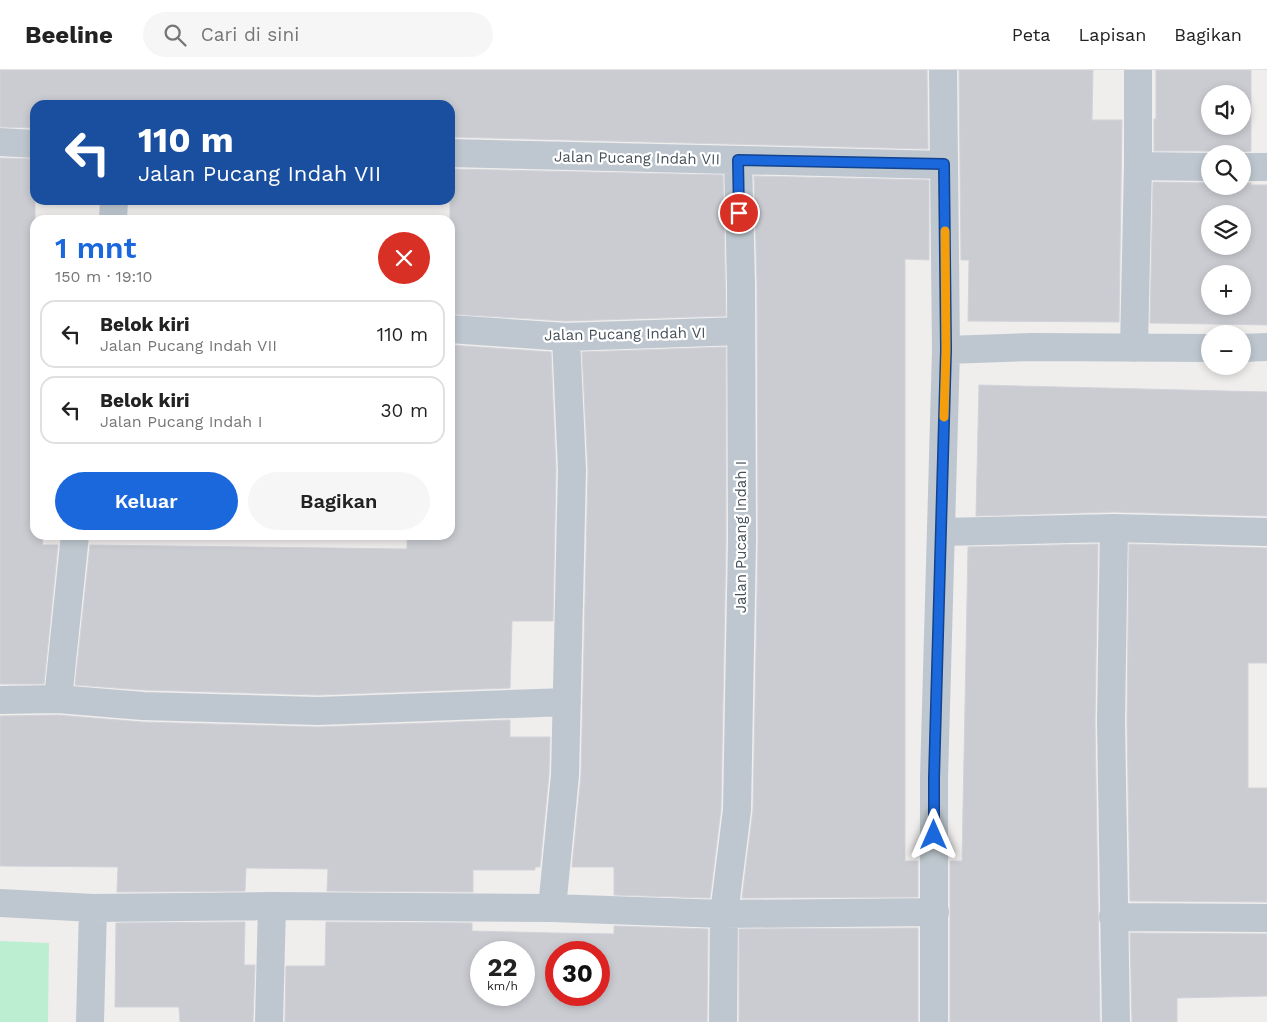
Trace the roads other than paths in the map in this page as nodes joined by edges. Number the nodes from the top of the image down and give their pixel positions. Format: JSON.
{"nodes":[{"id":1,"x":943,"y":70,"type":"edge"},
{"id":2,"x":1138,"y":70,"type":"edge"},
{"id":3,"x":0,"y":142,"type":"edge"},
{"id":4,"x":30,"y":144,"type":"edge"},
{"id":5,"x":455,"y":153,"type":"edge"},
{"id":6,"x":738,"y":160,"type":"junction"},
{"id":7,"x":944,"y":164,"type":"junction"},
{"id":8,"x":1138,"y":166,"type":"junction"},
{"id":9,"x":1201,"y":167,"type":"edge"},
{"id":10,"x":1251,"y":167,"type":"edge"},
{"id":11,"x":1267,"y":167,"type":"edge"},
{"id":12,"x":455,"y":329,"type":"edge"},
{"id":13,"x":741,"y":331,"type":"junction"},
{"id":14,"x":566,"y":337,"type":"junction"},
{"id":15,"x":1134,"y":348,"type":"junction"},
{"id":16,"x":1201,"y":348,"type":"edge"},
{"id":17,"x":1251,"y":348,"type":"edge"},
{"id":18,"x":1267,"y":348,"type":"edge"},
{"id":19,"x":946,"y":350,"type":"junction"},
{"id":20,"x":1114,"y":528,"type":"junction"},
{"id":21,"x":941,"y":532,"type":"junction"},
{"id":22,"x":1267,"y":532,"type":"edge"},
{"id":23,"x":74,"y":540,"type":"edge"},
{"id":24,"x":58,"y":699,"type":"junction"},
{"id":25,"x":0,"y":700,"type":"edge"},
{"id":26,"x":567,"y":702,"type":"junction"},
{"id":27,"x":0,"y":903,"type":"edge"},
{"id":28,"x":272,"y":906,"type":"junction"},
{"id":29,"x":93,"y":908,"type":"junction"},
{"id":30,"x":552,"y":908,"type":"junction"},
{"id":31,"x":935,"y":912,"type":"junction"},
{"id":32,"x":724,"y":914,"type":"junction"},
{"id":33,"x":1113,"y":917,"type":"junction"},
{"id":34,"x":1267,"y":918,"type":"edge"},
{"id":35,"x":90,"y":1022,"type":"edge"},
{"id":36,"x":268,"y":1022,"type":"edge"},
{"id":37,"x":724,"y":1022,"type":"edge"},
{"id":38,"x":934,"y":1022,"type":"edge"},
{"id":39,"x":1116,"y":1022,"type":"edge"}],
"edges":[{"from":1,"to":7,"type":"street"},
{"from":2,"to":8,"type":"street"},
{"from":3,"to":4,"type":"street"},
{"from":5,"to":6,"type":"street","name":"Jalan Pucang Indah VII"},
{"from":6,"to":7,"type":"street","name":"Jalan Pucang Indah VII"},
{"from":6,"to":13,"type":"street","name":"Jalan Pucang Indah I"},
{"from":7,"to":19,"type":"street"},
{"from":8,"to":9,"type":"street"},
{"from":8,"to":15,"type":"street"},
{"from":10,"to":11,"type":"street"},
{"from":12,"to":14,"type":"street","name":"Jalan Pucang Indah VI"},
{"from":13,"to":14,"type":"street","name":"Jalan Pucang Indah VI"},
{"from":13,"to":32,"type":"street","name":"Jalan Pucang Indah I"},
{"from":14,"to":26,"type":"street"},
{"from":15,"to":16,"type":"street"},
{"from":15,"to":19,"type":"street"},
{"from":17,"to":18,"type":"street"},
{"from":19,"to":21,"type":"street"},
{"from":20,"to":21,"type":"street"},
{"from":20,"to":22,"type":"street"},
{"from":20,"to":33,"type":"street"},
{"from":21,"to":31,"type":"street"},
{"from":23,"to":24,"type":"street"},
{"from":24,"to":25,"type":"street"},
{"from":24,"to":26,"type":"street"},
{"from":26,"to":30,"type":"street"},
{"from":27,"to":29,"type":"street"},
{"from":28,"to":29,"type":"street"},
{"from":28,"to":30,"type":"street"},
{"from":28,"to":36,"type":"street"},
{"from":29,"to":35,"type":"street"},
{"from":30,"to":32,"type":"street"},
{"from":31,"to":32,"type":"street"},
{"from":31,"to":38,"type":"street"},
{"from":32,"to":37,"type":"street","name":"Jalan Pucang Indah I"},
{"from":33,"to":34,"type":"street"},
{"from":33,"to":39,"type":"street"}]}
